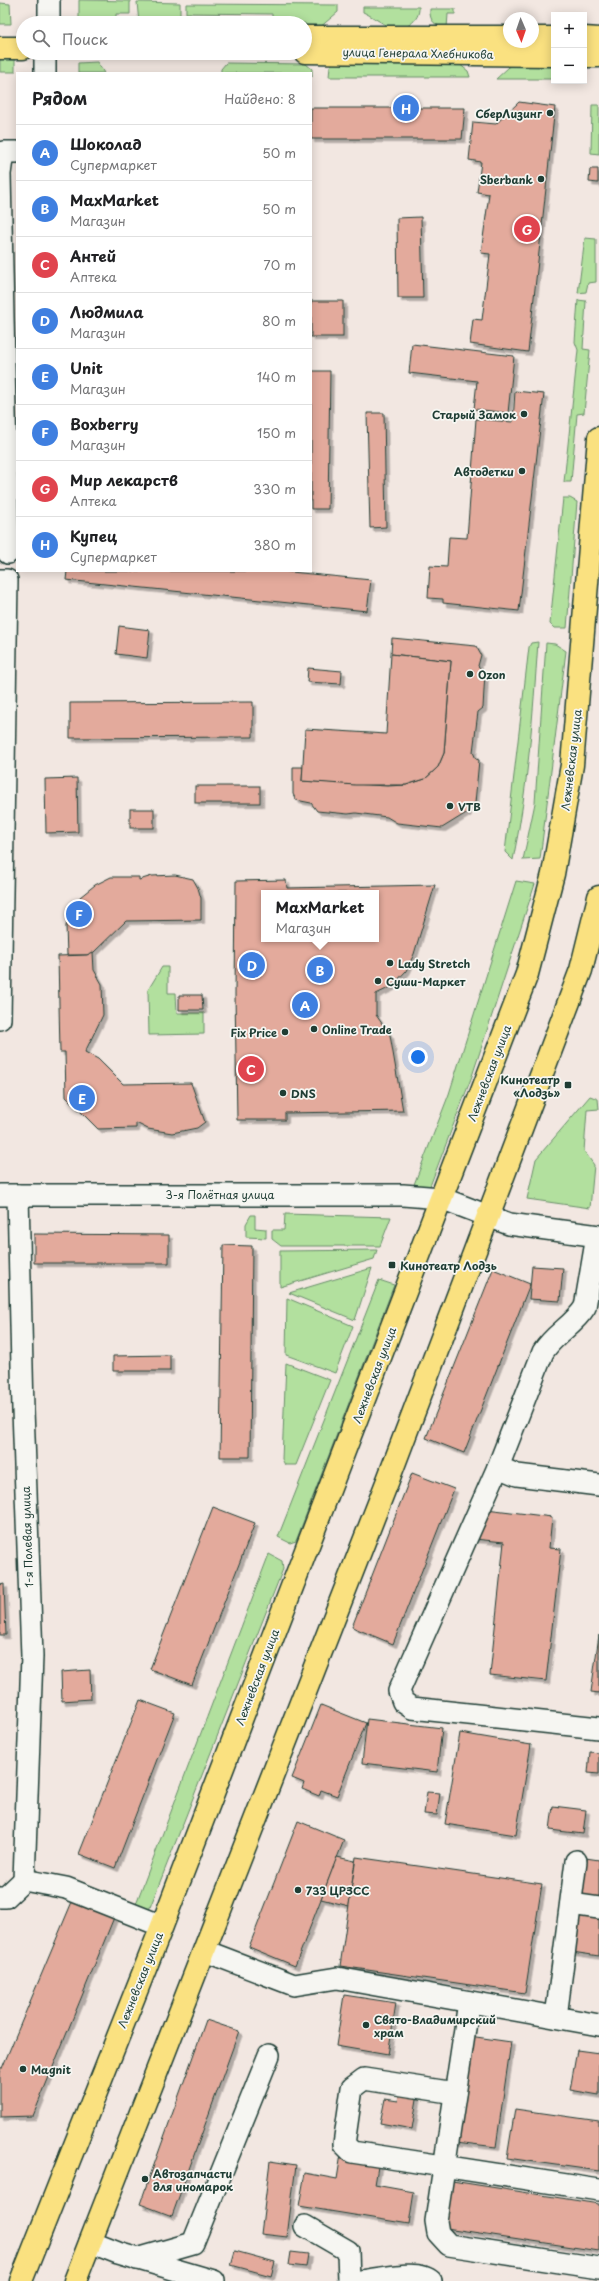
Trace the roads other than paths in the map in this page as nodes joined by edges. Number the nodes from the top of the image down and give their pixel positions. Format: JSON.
{"nodes":[{"id":1,"x":49,"y":0,"type":"edge"},
{"id":2,"x":49,"y":16,"type":"edge"},
{"id":3,"x":0,"y":33,"type":"edge"},
{"id":4,"x":16,"y":33,"type":"edge"},
{"id":5,"x":312,"y":37,"type":"edge"},
{"id":6,"x":503,"y":37,"type":"edge"},
{"id":7,"x":539,"y":38,"type":"edge"},
{"id":8,"x":551,"y":38,"type":"edge"},
{"id":9,"x":587,"y":38,"type":"edge"},
{"id":10,"x":599,"y":39,"type":"edge"},
{"id":11,"x":0,"y":48,"type":"edge"},
{"id":12,"x":16,"y":48,"type":"edge"},
{"id":13,"x":312,"y":52,"type":"edge"},
{"id":14,"x":551,"y":55,"type":"edge"},
{"id":15,"x":587,"y":56,"type":"edge"},
{"id":16,"x":599,"y":56,"type":"edge"},
{"id":17,"x":45,"y":60,"type":"edge"},
{"id":18,"x":45,"y":72,"type":"edge"},
{"id":19,"x":7,"y":152,"type":"edge"},
{"id":20,"x":1,"y":272,"type":"edge"},
{"id":21,"x":1,"y":308,"type":"edge"},
{"id":22,"x":599,"y":438,"type":"edge"},
{"id":23,"x":8,"y":553,"type":"dead end"},
{"id":24,"x":3,"y":580,"type":"edge"},
{"id":25,"x":599,"y":897,"type":"edge"},
{"id":26,"x":1,"y":908,"type":"edge"},
{"id":27,"x":0,"y":1019,"type":"edge"},
{"id":28,"x":9,"y":1195,"type":"edge"},
{"id":29,"x":441,"y":1198,"type":"junction"},
{"id":30,"x":488,"y":1216,"type":"junction"},
{"id":31,"x":598,"y":1236,"type":"edge"},
{"id":32,"x":498,"y":1467,"type":"junction"},
{"id":33,"x":599,"y":1486,"type":"edge"},
{"id":34,"x":599,"y":1728,"type":"edge"},
{"id":35,"x":576,"y":1861,"type":"dead end"},
{"id":36,"x":24,"y":1880,"type":"junction"},
{"id":37,"x":0,"y":1897,"type":"edge"},
{"id":38,"x":571,"y":1904,"type":"junction"},
{"id":39,"x":599,"y":1908,"type":"edge"},
{"id":40,"x":162,"y":1926,"type":"junction"},
{"id":41,"x":205,"y":1951,"type":"junction"},
{"id":42,"x":469,"y":2002,"type":"junction"},
{"id":43,"x":556,"y":2018,"type":"junction"},
{"id":44,"x":599,"y":2025,"type":"edge"},
{"id":45,"x":269,"y":2055,"type":"dead end"},
{"id":46,"x":455,"y":2093,"type":"junction"},
{"id":47,"x":444,"y":2166,"type":"junction"},
{"id":48,"x":599,"y":2190,"type":"edge"},
{"id":49,"x":305,"y":2226,"type":"dead end"},
{"id":50,"x":90,"y":2242,"type":"junction"},
{"id":51,"x":127,"y":2256,"type":"junction"},
{"id":52,"x":599,"y":2268,"type":"edge"},
{"id":53,"x":21,"y":2281,"type":"edge"},
{"id":54,"x":75,"y":2281,"type":"edge"},
{"id":55,"x":170,"y":2281,"type":"edge"},
{"id":56,"x":214,"y":2281,"type":"edge"},
{"id":57,"x":349,"y":2281,"type":"edge"},
{"id":58,"x":361,"y":2281,"type":"edge"},
{"id":59,"x":432,"y":2281,"type":"edge"}],
"edges":[{"from":1,"to":2,"type":"street"},
{"from":3,"to":4,"type":"main road"},
{"from":5,"to":6,"type":"main road","name":"улица Генерала Хлебникова"},
{"from":7,"to":8,"type":"main road"},
{"from":9,"to":10,"type":"main road"},
{"from":11,"to":12,"type":"main road"},
{"from":13,"to":14,"type":"main road","name":"улица Генерала Хлебникова"},
{"from":15,"to":16,"type":"main road"},
{"from":17,"to":18,"type":"street"},
{"from":19,"to":20,"type":"street"},
{"from":20,"to":21,"type":"street"},
{"from":21,"to":23,"type":"street"},
{"from":22,"to":29,"type":"main road","name":"Лежневская улица"},
{"from":24,"to":26,"type":"street"},
{"from":25,"to":30,"type":"main road"},
{"from":26,"to":27,"type":"street"},
{"from":28,"to":29,"type":"street","name":"3-я Полётная улица"},
{"from":28,"to":36,"type":"street","name":"1-я Полевая улица"},
{"from":29,"to":30,"type":"street","name":"3-я Полётная улица"},
{"from":29,"to":40,"type":"main road","name":"Лежневская улица"},
{"from":30,"to":31,"type":"street","name":"3-я Полётная улица"},
{"from":30,"to":41,"type":"main road"},
{"from":31,"to":32,"type":"street"},
{"from":32,"to":33,"type":"street"},
{"from":32,"to":34,"type":"street"},
{"from":35,"to":38,"type":"street"},
{"from":36,"to":37,"type":"street"},
{"from":36,"to":40,"type":"street"},
{"from":38,"to":39,"type":"street"},
{"from":38,"to":43,"type":"street"},
{"from":40,"to":53,"type":"main road","name":"Лежневская улица"},
{"from":41,"to":42,"type":"street"},
{"from":41,"to":50,"type":"main road"},
{"from":42,"to":43,"type":"street"},
{"from":42,"to":46,"type":"street"},
{"from":43,"to":44,"type":"street"},
{"from":45,"to":51,"type":"street"},
{"from":46,"to":47,"type":"street"},
{"from":46,"to":47,"type":"street"},
{"from":47,"to":48,"type":"street"},
{"from":47,"to":52,"type":"street"},
{"from":49,"to":57,"type":"street"},
{"from":50,"to":51,"type":"street"},
{"from":50,"to":54,"type":"main road"},
{"from":51,"to":55,"type":"street"},
{"from":51,"to":56,"type":"street"},
{"from":58,"to":59,"type":"street"}]}
